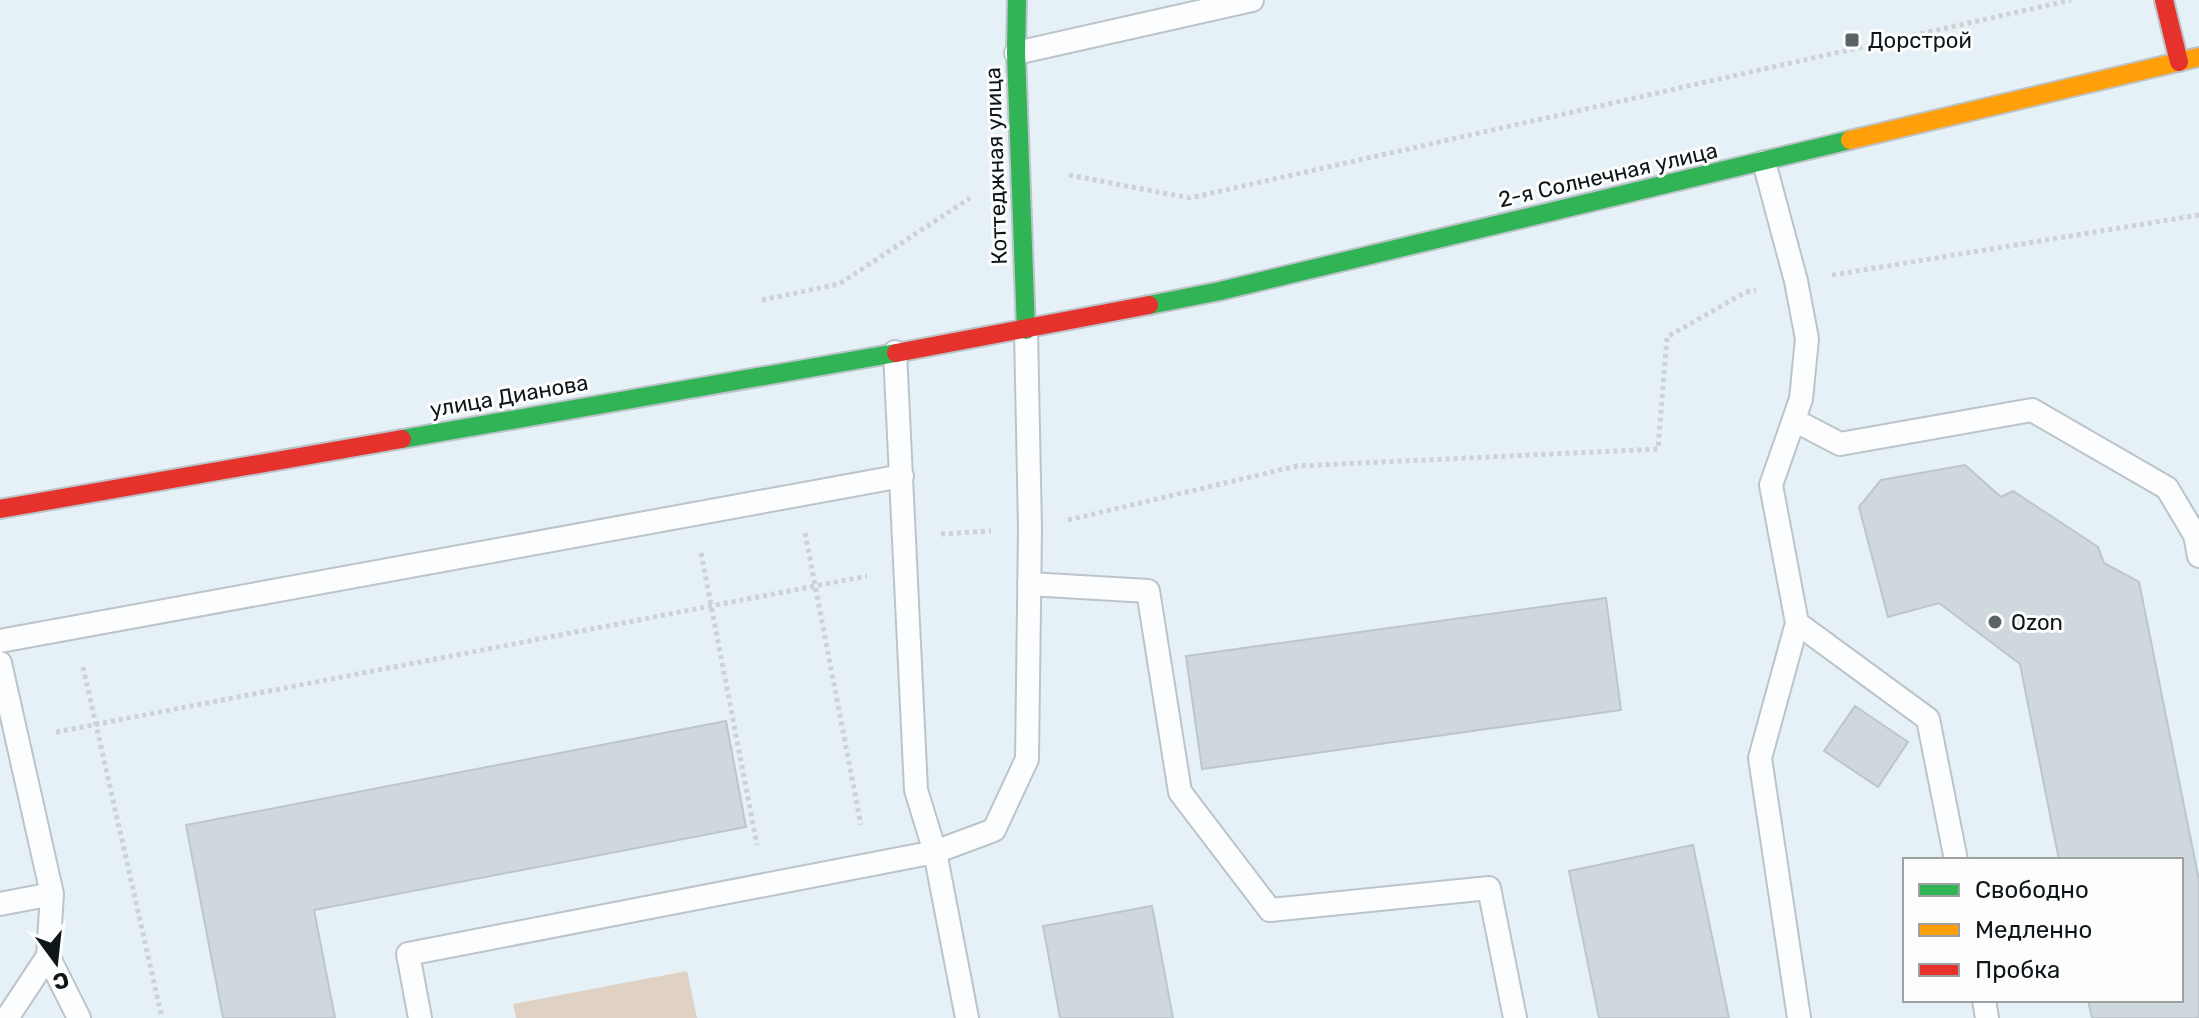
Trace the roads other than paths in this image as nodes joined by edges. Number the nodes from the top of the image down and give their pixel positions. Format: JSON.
{"nodes":[{"id":1,"x":1017,"y":0,"type":"edge"},
{"id":2,"x":1252,"y":0,"type":"edge"},
{"id":3,"x":2164,"y":0,"type":"edge"},
{"id":4,"x":1016,"y":53,"type":"junction"},
{"id":5,"x":2199,"y":57,"type":"edge"},
{"id":6,"x":2179,"y":62,"type":"junction"},
{"id":7,"x":1764,"y":162,"type":"junction"},
{"id":8,"x":1026,"y":330,"type":"junction"},
{"id":9,"x":895,"y":352,"type":"junction"},
{"id":10,"x":1794,"y":420,"type":"junction"},
{"id":11,"x":902,"y":476,"type":"junction"},
{"id":12,"x":0,"y":509,"type":"edge"},
{"id":13,"x":2199,"y":556,"type":"edge"},
{"id":14,"x":1029,"y":584,"type":"junction"},
{"id":15,"x":1797,"y":623,"type":"junction"},
{"id":16,"x":0,"y":641,"type":"edge"},
{"id":17,"x":0,"y":663,"type":"edge"},
{"id":18,"x":935,"y":852,"type":"junction"},
{"id":19,"x":1956,"y":858,"type":"edge"},
{"id":20,"x":52,"y":894,"type":"junction"},
{"id":21,"x":0,"y":904,"type":"edge"},
{"id":22,"x":48,"y":956,"type":"junction"},
{"id":23,"x":7,"y":1018,"type":"edge"},
{"id":24,"x":79,"y":1018,"type":"edge"},
{"id":25,"x":420,"y":1018,"type":"edge"},
{"id":26,"x":967,"y":1018,"type":"edge"},
{"id":27,"x":1515,"y":1018,"type":"edge"},
{"id":28,"x":1799,"y":1018,"type":"edge"}],
"edges":[{"from":1,"to":4,"type":"main road","name":"Коттеджная улица"},
{"from":2,"to":4,"type":"lane"},
{"from":3,"to":6,"type":"main road"},
{"from":4,"to":8,"type":"main road","name":"Коттеджная улица"},
{"from":5,"to":6,"type":"main road","name":"2-я Солнечная улица"},
{"from":6,"to":7,"type":"main road","name":"2-я Солнечная улица"},
{"from":7,"to":8,"type":"main road","name":"2-я Солнечная улица"},
{"from":7,"to":10,"type":"lane"},
{"from":8,"to":9,"type":"main road","name":"улица Дианова"},
{"from":8,"to":14,"type":"lane"},
{"from":9,"to":11,"type":"lane"},
{"from":9,"to":12,"type":"main road","name":"улица Дианова"},
{"from":10,"to":13,"type":"lane"},
{"from":10,"to":15,"type":"lane"},
{"from":11,"to":16,"type":"lane"},
{"from":11,"to":18,"type":"lane"},
{"from":14,"to":18,"type":"lane"},
{"from":14,"to":27,"type":"lane"},
{"from":15,"to":19,"type":"lane"},
{"from":15,"to":28,"type":"lane"},
{"from":17,"to":20,"type":"lane"},
{"from":18,"to":25,"type":"lane"},
{"from":18,"to":26,"type":"lane"},
{"from":20,"to":21,"type":"lane"},
{"from":20,"to":22,"type":"lane"},
{"from":22,"to":23,"type":"lane"},
{"from":22,"to":24,"type":"lane"}]}
